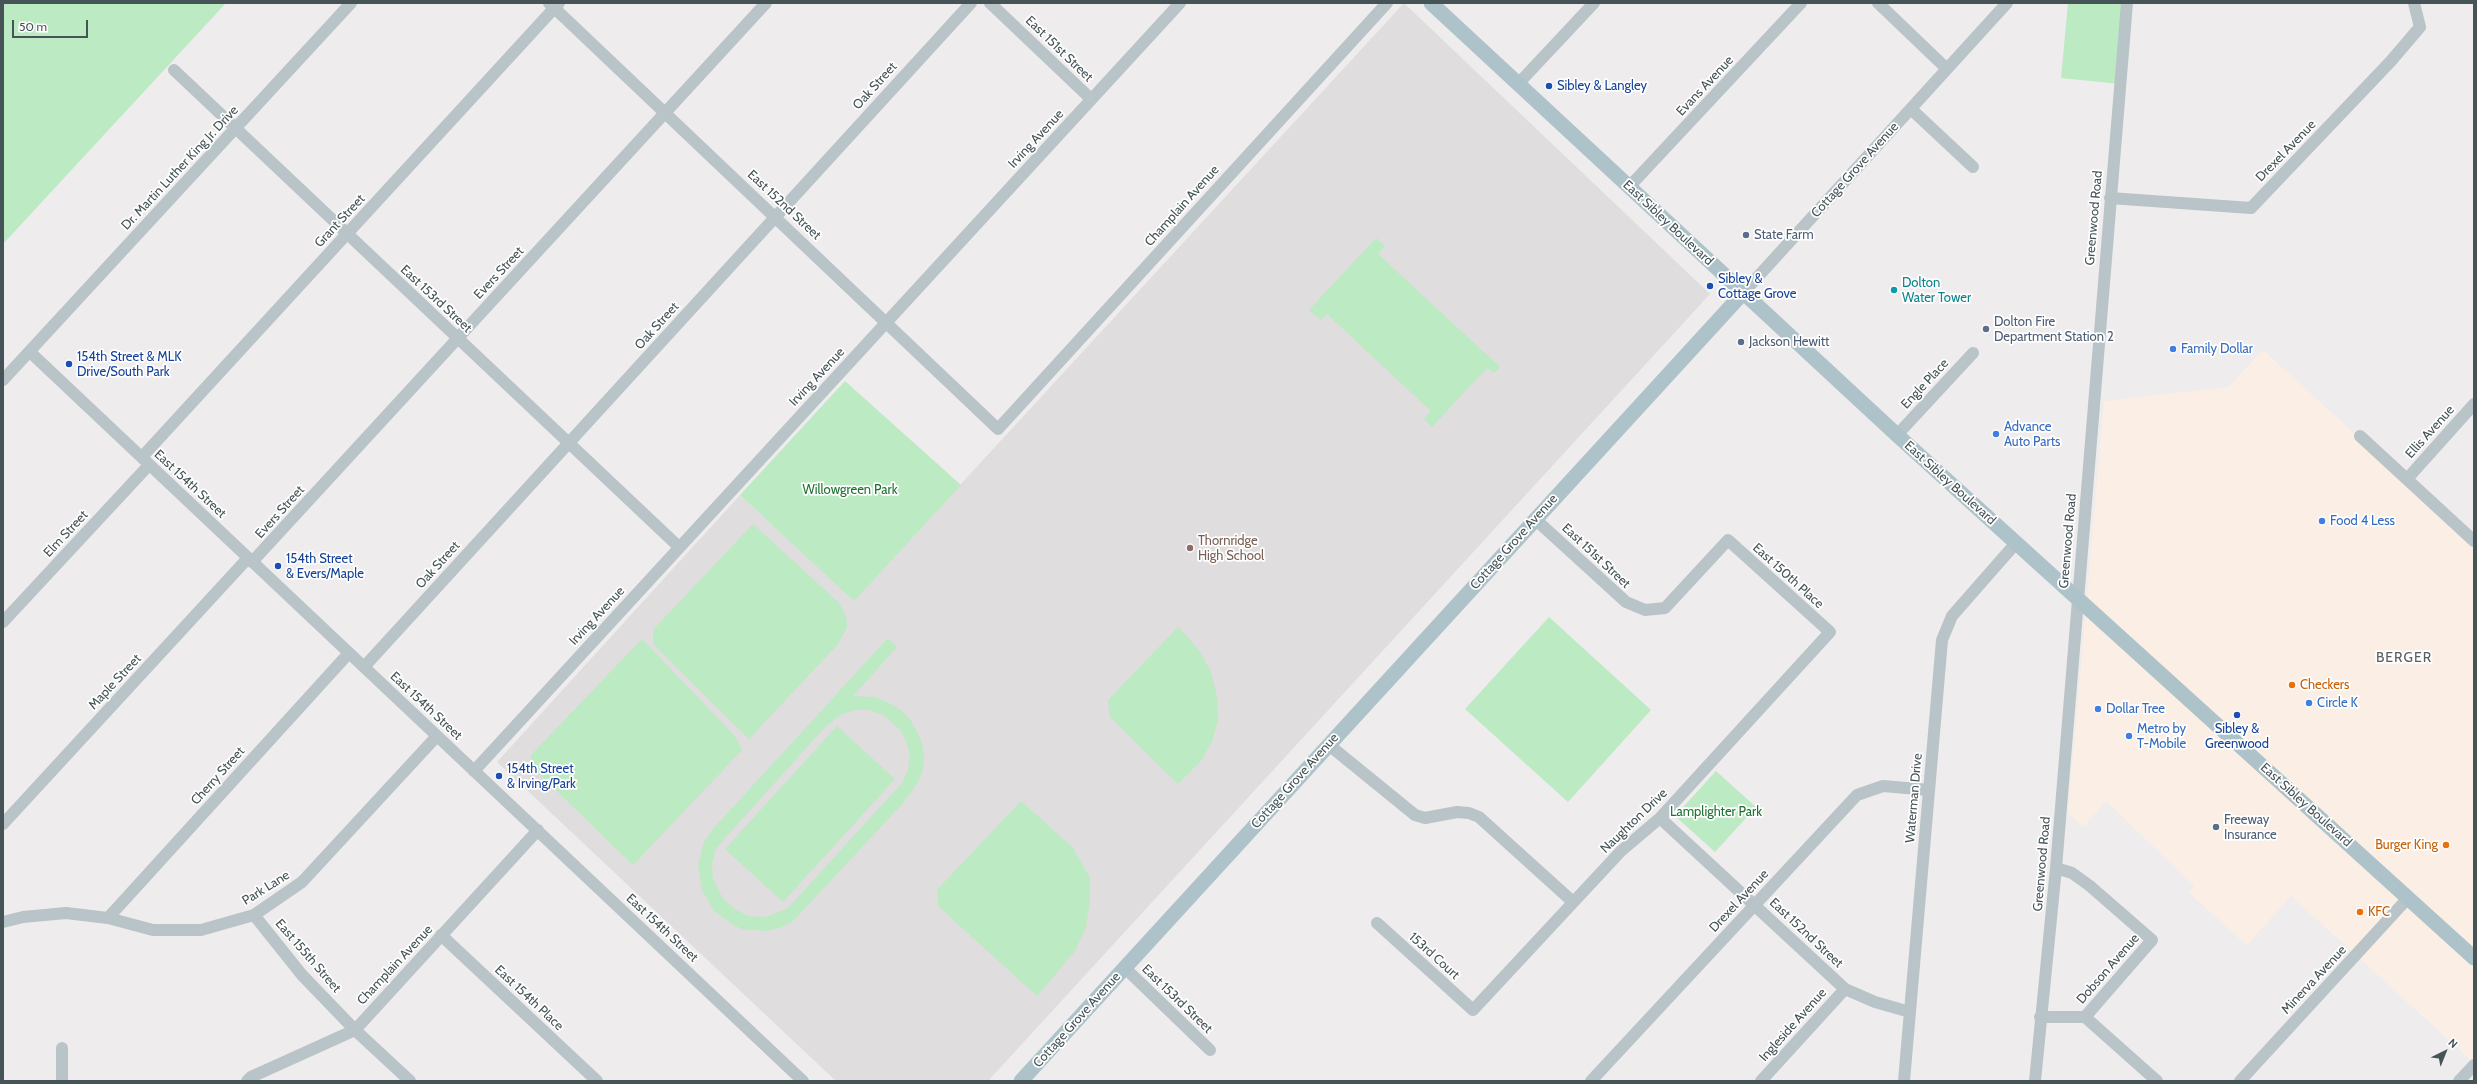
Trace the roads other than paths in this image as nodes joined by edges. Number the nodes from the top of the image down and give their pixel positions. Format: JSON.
{"nodes":[{"id":1,"x":351,"y":3,"type":"edge"},
{"id":2,"x":766,"y":3,"type":"edge"},
{"id":3,"x":971,"y":3,"type":"edge"},
{"id":4,"x":990,"y":3,"type":"edge"},
{"id":5,"x":1180,"y":3,"type":"edge"},
{"id":6,"x":1387,"y":3,"type":"edge"},
{"id":7,"x":1431,"y":3,"type":"edge"},
{"id":8,"x":1594,"y":3,"type":"edge"},
{"id":9,"x":1801,"y":3,"type":"edge"},
{"id":10,"x":1878,"y":3,"type":"edge"},
{"id":11,"x":2007,"y":3,"type":"edge"},
{"id":12,"x":2127,"y":3,"type":"edge"},
{"id":13,"x":2414,"y":3,"type":"edge"},
{"id":14,"x":554,"y":5,"type":"edge"},
{"id":15,"x":1947,"y":69,"type":"junction"},
{"id":16,"x":174,"y":70,"type":"dead end"},
{"id":17,"x":1518,"y":84,"type":"junction"},
{"id":18,"x":1091,"y":99,"type":"junction"},
{"id":19,"x":1911,"y":109,"type":"junction"},
{"id":20,"x":665,"y":112,"type":"junction"},
{"id":21,"x":236,"y":128,"type":"junction"},
{"id":22,"x":1973,"y":167,"type":"dead end"},
{"id":23,"x":1629,"y":187,"type":"junction"},
{"id":24,"x":2110,"y":198,"type":"junction"},
{"id":25,"x":775,"y":217,"type":"junction"},
{"id":26,"x":347,"y":234,"type":"junction"},
{"id":27,"x":1743,"y":293,"type":"junction"},
{"id":28,"x":887,"y":322,"type":"junction"},
{"id":29,"x":458,"y":338,"type":"junction"},
{"id":30,"x":30,"y":352,"type":"junction"},
{"id":31,"x":1973,"y":353,"type":"dead end"},
{"id":32,"x":3,"y":380,"type":"edge"},
{"id":33,"x":2474,"y":404,"type":"edge"},
{"id":34,"x":998,"y":429,"type":"joint"},
{"id":35,"x":1897,"y":435,"type":"junction"},
{"id":36,"x":2360,"y":436,"type":"dead end"},
{"id":37,"x":569,"y":443,"type":"junction"},
{"id":38,"x":145,"y":461,"type":"junction"},
{"id":39,"x":2407,"y":479,"type":"junction"},
{"id":40,"x":1535,"y":519,"type":"junction"},
{"id":41,"x":1728,"y":540,"type":"joint"},
{"id":42,"x":2474,"y":541,"type":"edge"},
{"id":43,"x":2016,"y":543,"type":"junction"},
{"id":44,"x":680,"y":547,"type":"junction"},
{"id":45,"x":250,"y":560,"type":"junction"},
{"id":46,"x":2077,"y":598,"type":"junction"},
{"id":47,"x":3,"y":622,"type":"edge"},
{"id":48,"x":1830,"y":632,"type":"joint"},
{"id":49,"x":349,"y":653,"type":"junction"},
{"id":50,"x":364,"y":667,"type":"junction"},
{"id":51,"x":437,"y":736,"type":"junction"},
{"id":52,"x":1328,"y":745,"type":"junction"},
{"id":53,"x":474,"y":771,"type":"junction"},
{"id":54,"x":1929,"y":790,"type":"junction"},
{"id":55,"x":1660,"y":818,"type":"junction"},
{"id":56,"x":3,"y":824,"type":"edge"},
{"id":57,"x":538,"y":830,"type":"junction"},
{"id":58,"x":2056,"y":868,"type":"junction"},
{"id":59,"x":2408,"y":898,"type":"junction"},
{"id":60,"x":1573,"y":902,"type":"junction"},
{"id":61,"x":1755,"y":904,"type":"junction"},
{"id":62,"x":254,"y":915,"type":"junction"},
{"id":63,"x":108,"y":918,"type":"junction"},
{"id":64,"x":3,"y":922,"type":"edge"},
{"id":65,"x":1377,"y":923,"type":"dead end"},
{"id":66,"x":441,"y":935,"type":"junction"},
{"id":67,"x":2474,"y":958,"type":"edge"},
{"id":68,"x":1125,"y":968,"type":"junction"},
{"id":69,"x":1845,"y":989,"type":"junction"},
{"id":70,"x":1473,"y":1010,"type":"joint"},
{"id":71,"x":1910,"y":1012,"type":"junction"},
{"id":72,"x":2040,"y":1017,"type":"junction"},
{"id":73,"x":2085,"y":1017,"type":"junction"},
{"id":74,"x":355,"y":1030,"type":"junction"},
{"id":75,"x":62,"y":1048,"type":"dead end"},
{"id":76,"x":1210,"y":1050,"type":"dead end"},
{"id":77,"x":2474,"y":1065,"type":"edge"},
{"id":78,"x":62,"y":1081,"type":"edge"},
{"id":79,"x":247,"y":1081,"type":"edge"},
{"id":80,"x":410,"y":1081,"type":"edge"},
{"id":81,"x":597,"y":1081,"type":"edge"},
{"id":82,"x":803,"y":1081,"type":"edge"},
{"id":83,"x":1021,"y":1081,"type":"edge"},
{"id":84,"x":1591,"y":1081,"type":"edge"},
{"id":85,"x":1761,"y":1081,"type":"edge"},
{"id":86,"x":1904,"y":1081,"type":"edge"},
{"id":87,"x":2035,"y":1081,"type":"edge"},
{"id":88,"x":2157,"y":1081,"type":"edge"},
{"id":89,"x":2240,"y":1081,"type":"edge"},
{"id":90,"x":2460,"y":1081,"type":"edge"}],
"edges":[{"from":1,"to":21,"type":"street","name":"Dr. Martin Luther King Jr. Drive"},
{"from":2,"to":20,"type":"street","name":"Evers Street"},
{"from":3,"to":25,"type":"street","name":"Oak Street"},
{"from":4,"to":18,"type":"street","name":"East 151st Street"},
{"from":5,"to":18,"type":"street","name":"Irving Avenue"},
{"from":6,"to":34,"type":"street","name":"Champlain Avenue"},
{"from":7,"to":17,"type":"main road","name":"East Sibley Boulevard"},
{"from":8,"to":17,"type":"street"},
{"from":9,"to":23,"type":"street","name":"Evans Avenue"},
{"from":10,"to":15,"type":"street"},
{"from":11,"to":15,"type":"street","name":"Cottage Grove Avenue"},
{"from":12,"to":24,"type":"street","name":"Greenwood Road"},
{"from":13,"to":24,"type":"street","name":"Drexel Avenue"},
{"from":14,"to":20,"type":"street","name":"East 152nd Street"},
{"from":14,"to":26,"type":"street","name":"Grant Street"},
{"from":15,"to":19,"type":"street","name":"Cottage Grove Avenue"},
{"from":16,"to":21,"type":"street","name":"East 153rd Street"},
{"from":17,"to":23,"type":"main road","name":"East Sibley Boulevard"},
{"from":18,"to":28,"type":"street","name":"Irving Avenue"},
{"from":19,"to":22,"type":"street"},
{"from":19,"to":27,"type":"street","name":"Cottage Grove Avenue"},
{"from":20,"to":25,"type":"street","name":"East 152nd Street"},
{"from":20,"to":29,"type":"street","name":"Evers Street"},
{"from":21,"to":26,"type":"street","name":"East 153rd Street"},
{"from":21,"to":30,"type":"street","name":"Dr. Martin Luther King Jr. Drive"},
{"from":23,"to":27,"type":"main road","name":"East Sibley Boulevard"},
{"from":24,"to":46,"type":"street","name":"Greenwood Road"},
{"from":25,"to":28,"type":"street","name":"East 152nd Street"},
{"from":25,"to":37,"type":"street","name":"Oak Street"},
{"from":26,"to":29,"type":"street","name":"East 153rd Street"},
{"from":26,"to":38,"type":"street","name":"Grant Street"},
{"from":27,"to":35,"type":"main road","name":"East Sibley Boulevard"},
{"from":27,"to":40,"type":"main road","name":"Cottage Grove Avenue"},
{"from":28,"to":34,"type":"street","name":"East 152nd Street"},
{"from":28,"to":44,"type":"street","name":"Irving Avenue"},
{"from":29,"to":37,"type":"street","name":"East 153rd Street"},
{"from":29,"to":45,"type":"street","name":"Evers Street"},
{"from":30,"to":32,"type":"street","name":"Dr. Martin Luther King Jr. Drive"},
{"from":30,"to":38,"type":"street","name":"East 154th Street"},
{"from":31,"to":35,"type":"street","name":"Engle Place"},
{"from":33,"to":39,"type":"street","name":"Ellis Avenue"},
{"from":35,"to":43,"type":"main road","name":"East Sibley Boulevard"},
{"from":36,"to":39,"type":"street"},
{"from":37,"to":44,"type":"street","name":"East 153rd Street"},
{"from":37,"to":50,"type":"street","name":"Oak Street"},
{"from":38,"to":45,"type":"street","name":"East 154th Street"},
{"from":38,"to":47,"type":"street","name":"Elm Street"},
{"from":39,"to":42,"type":"street"},
{"from":40,"to":41,"type":"street","name":"East 151st Street"},
{"from":40,"to":52,"type":"main road","name":"Cottage Grove Avenue"},
{"from":41,"to":48,"type":"street","name":"East 150th Place"},
{"from":43,"to":46,"type":"main road","name":"East Sibley Boulevard"},
{"from":43,"to":54,"type":"street","name":"Waterman Drive"},
{"from":44,"to":53,"type":"street","name":"Irving Avenue"},
{"from":45,"to":49,"type":"street","name":"East 154th Street"},
{"from":45,"to":56,"type":"street","name":"Maple Street"},
{"from":46,"to":58,"type":"street","name":"Greenwood Road"},
{"from":46,"to":59,"type":"main road","name":"East Sibley Boulevard"},
{"from":48,"to":55,"type":"street","name":"Naughton Drive"},
{"from":49,"to":50,"type":"street","name":"East 154th Street"},
{"from":49,"to":63,"type":"street","name":"Cherry Street"},
{"from":50,"to":51,"type":"street","name":"East 154th Street"},
{"from":51,"to":53,"type":"street","name":"East 154th Street"},
{"from":51,"to":62,"type":"street","name":"Park Lane"},
{"from":52,"to":60,"type":"street"},
{"from":52,"to":68,"type":"main road","name":"Cottage Grove Avenue"},
{"from":53,"to":57,"type":"street","name":"East 154th Street"},
{"from":54,"to":61,"type":"street","name":"Drexel Avenue"},
{"from":54,"to":71,"type":"street","name":"Waterman Drive"},
{"from":55,"to":60,"type":"street","name":"Naughton Drive"},
{"from":55,"to":61,"type":"street","name":"East 152nd Street"},
{"from":57,"to":66,"type":"street","name":"Champlain Avenue"},
{"from":57,"to":82,"type":"street","name":"East 154th Street"},
{"from":58,"to":72,"type":"street","name":"Greenwood Road"},
{"from":58,"to":73,"type":"street","name":"Dobson Avenue"},
{"from":59,"to":67,"type":"main road","name":"East Sibley Boulevard"},
{"from":59,"to":89,"type":"street","name":"Minerva Avenue"},
{"from":60,"to":70,"type":"street","name":"Naughton Drive"},
{"from":61,"to":69,"type":"street","name":"East 152nd Street"},
{"from":61,"to":84,"type":"street","name":"Drexel Avenue"},
{"from":62,"to":63,"type":"street","name":"Park Lane"},
{"from":62,"to":74,"type":"street","name":"East 155th Street"},
{"from":63,"to":64,"type":"street","name":"Park Lane"},
{"from":65,"to":70,"type":"street","name":"153rd Court"},
{"from":66,"to":74,"type":"street","name":"Champlain Avenue"},
{"from":66,"to":81,"type":"street","name":"East 154th Place"},
{"from":68,"to":76,"type":"street","name":"East 153rd Street"},
{"from":68,"to":83,"type":"main road","name":"Cottage Grove Avenue"},
{"from":69,"to":71,"type":"street","name":"East 152nd Street"},
{"from":69,"to":85,"type":"street","name":"Ingleside Avenue"},
{"from":71,"to":86,"type":"street","name":"Waterman Drive"},
{"from":72,"to":73,"type":"street"},
{"from":72,"to":87,"type":"street","name":"Greenwood Road"},
{"from":73,"to":88,"type":"street"},
{"from":74,"to":79,"type":"street","name":"Champlain Avenue"},
{"from":74,"to":80,"type":"street","name":"East 155th Street"},
{"from":75,"to":78,"type":"street"},
{"from":77,"to":90,"type":"street"}]}
